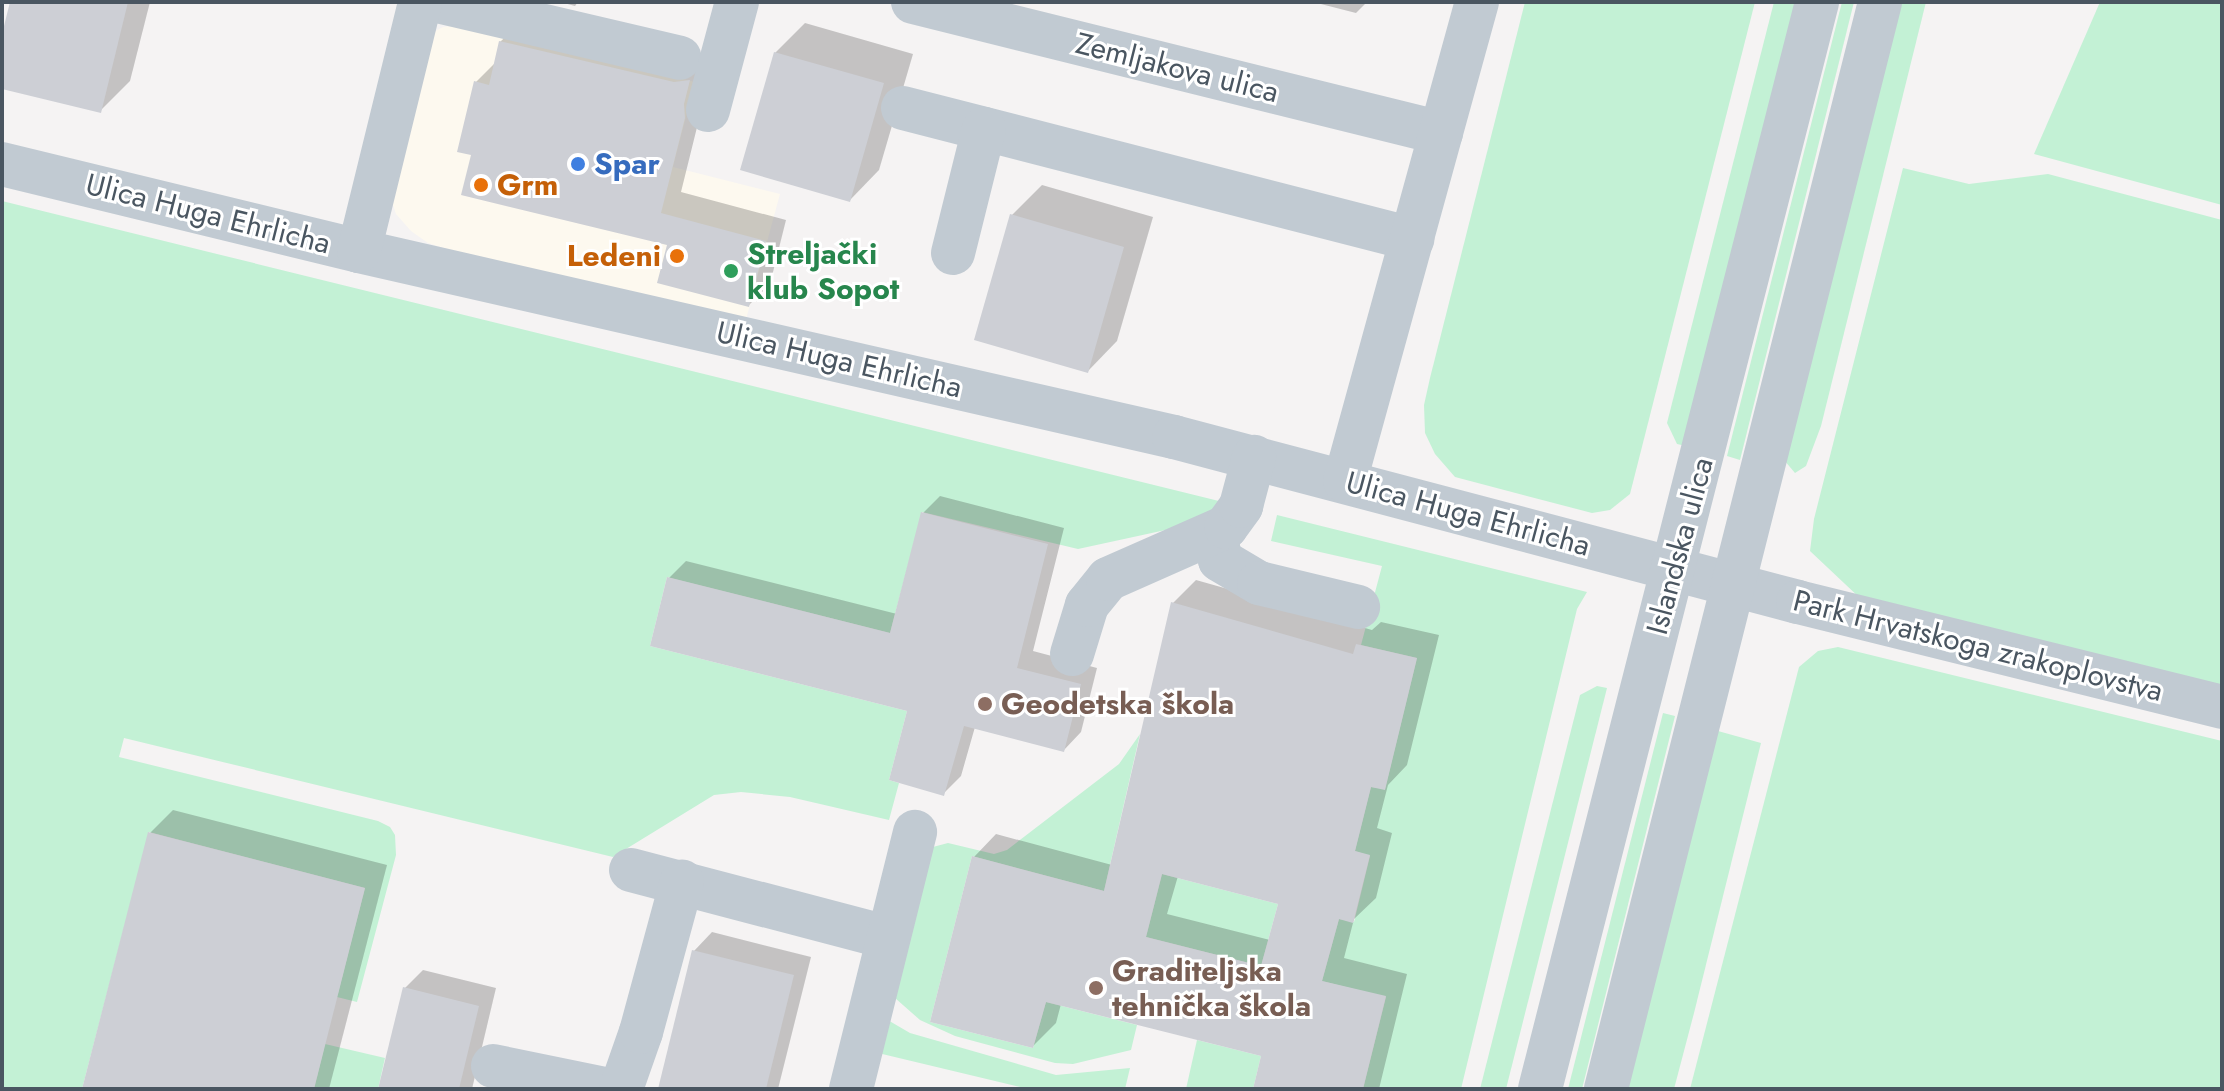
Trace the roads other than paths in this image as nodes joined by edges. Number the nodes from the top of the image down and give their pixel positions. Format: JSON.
{"nodes":[{"id":1,"x":420,"y":2,"type":"edge"},
{"id":2,"x":442,"y":2,"type":"edge"},
{"id":3,"x":737,"y":2,"type":"edge"},
{"id":4,"x":913,"y":2,"type":"edge"},
{"id":5,"x":1477,"y":2,"type":"edge"},
{"id":6,"x":1817,"y":2,"type":"edge"},
{"id":7,"x":1880,"y":2,"type":"edge"},
{"id":8,"x":680,"y":58,"type":"dead end"},
{"id":9,"x":903,"y":108,"type":"dead end"},
{"id":10,"x":708,"y":110,"type":"dead end"},
{"id":11,"x":984,"y":129,"type":"junction"},
{"id":12,"x":1441,"y":133,"type":"junction"},
{"id":13,"x":2,"y":164,"type":"edge"},
{"id":14,"x":1412,"y":239,"type":"junction"},
{"id":15,"x":359,"y":251,"type":"junction"},
{"id":16,"x":953,"y":253,"type":"dead end"},
{"id":17,"x":1254,"y":457,"type":"junction"},
{"id":18,"x":1345,"y":481,"type":"junction"},
{"id":19,"x":1216,"y":532,"type":"junction"},
{"id":20,"x":1673,"y":568,"type":"junction"},
{"id":21,"x":1735,"y":584,"type":"junction"},
{"id":22,"x":1358,"y":607,"type":"dead end"},
{"id":23,"x":1072,"y":654,"type":"dead end"},
{"id":24,"x":2222,"y":707,"type":"edge"},
{"id":25,"x":915,"y":832,"type":"dead end"},
{"id":26,"x":631,"y":870,"type":"dead end"},
{"id":27,"x":682,"y":881,"type":"junction"},
{"id":28,"x":887,"y":937,"type":"junction"},
{"id":29,"x":493,"y":1066,"type":"dead end"},
{"id":30,"x":604,"y":1089,"type":"edge"},
{"id":31,"x":621,"y":1089,"type":"edge"},
{"id":32,"x":851,"y":1089,"type":"edge"},
{"id":33,"x":1540,"y":1089,"type":"edge"},
{"id":34,"x":1606,"y":1089,"type":"edge"}],
"edges":[{"from":1,"to":15,"type":"street"},
{"from":2,"to":8,"type":"street"},
{"from":3,"to":10,"type":"street"},
{"from":4,"to":12,"type":"street","name":"Zemljakova ulica"},
{"from":5,"to":12,"type":"street"},
{"from":6,"to":20,"type":"street","name":"Islandska ulica"},
{"from":7,"to":21,"type":"street","name":"Islandska ulica"},
{"from":9,"to":11,"type":"street"},
{"from":11,"to":14,"type":"street"},
{"from":11,"to":16,"type":"street"},
{"from":12,"to":14,"type":"street"},
{"from":13,"to":15,"type":"street","name":"Ulica Huga Ehrlicha"},
{"from":14,"to":18,"type":"street"},
{"from":15,"to":17,"type":"street","name":"Ulica Huga Ehrlicha"},
{"from":17,"to":18,"type":"street","name":"Ulica Huga Ehrlicha"},
{"from":17,"to":19,"type":"street"},
{"from":18,"to":20,"type":"street","name":"Ulica Huga Ehrlicha"},
{"from":19,"to":22,"type":"street"},
{"from":19,"to":23,"type":"street"},
{"from":20,"to":21,"type":"street","name":"Ulica Huga Ehrlicha"},
{"from":20,"to":33,"type":"street","name":"Islandska ulica"},
{"from":21,"to":24,"type":"street","name":"Park Hrvatskoga zrakoplovstva"},
{"from":21,"to":34,"type":"street","name":"Islandska ulica"},
{"from":25,"to":28,"type":"street"},
{"from":26,"to":27,"type":"street"},
{"from":27,"to":28,"type":"street"},
{"from":27,"to":31,"type":"street"},
{"from":28,"to":32,"type":"street"},
{"from":29,"to":30,"type":"street"}]}
